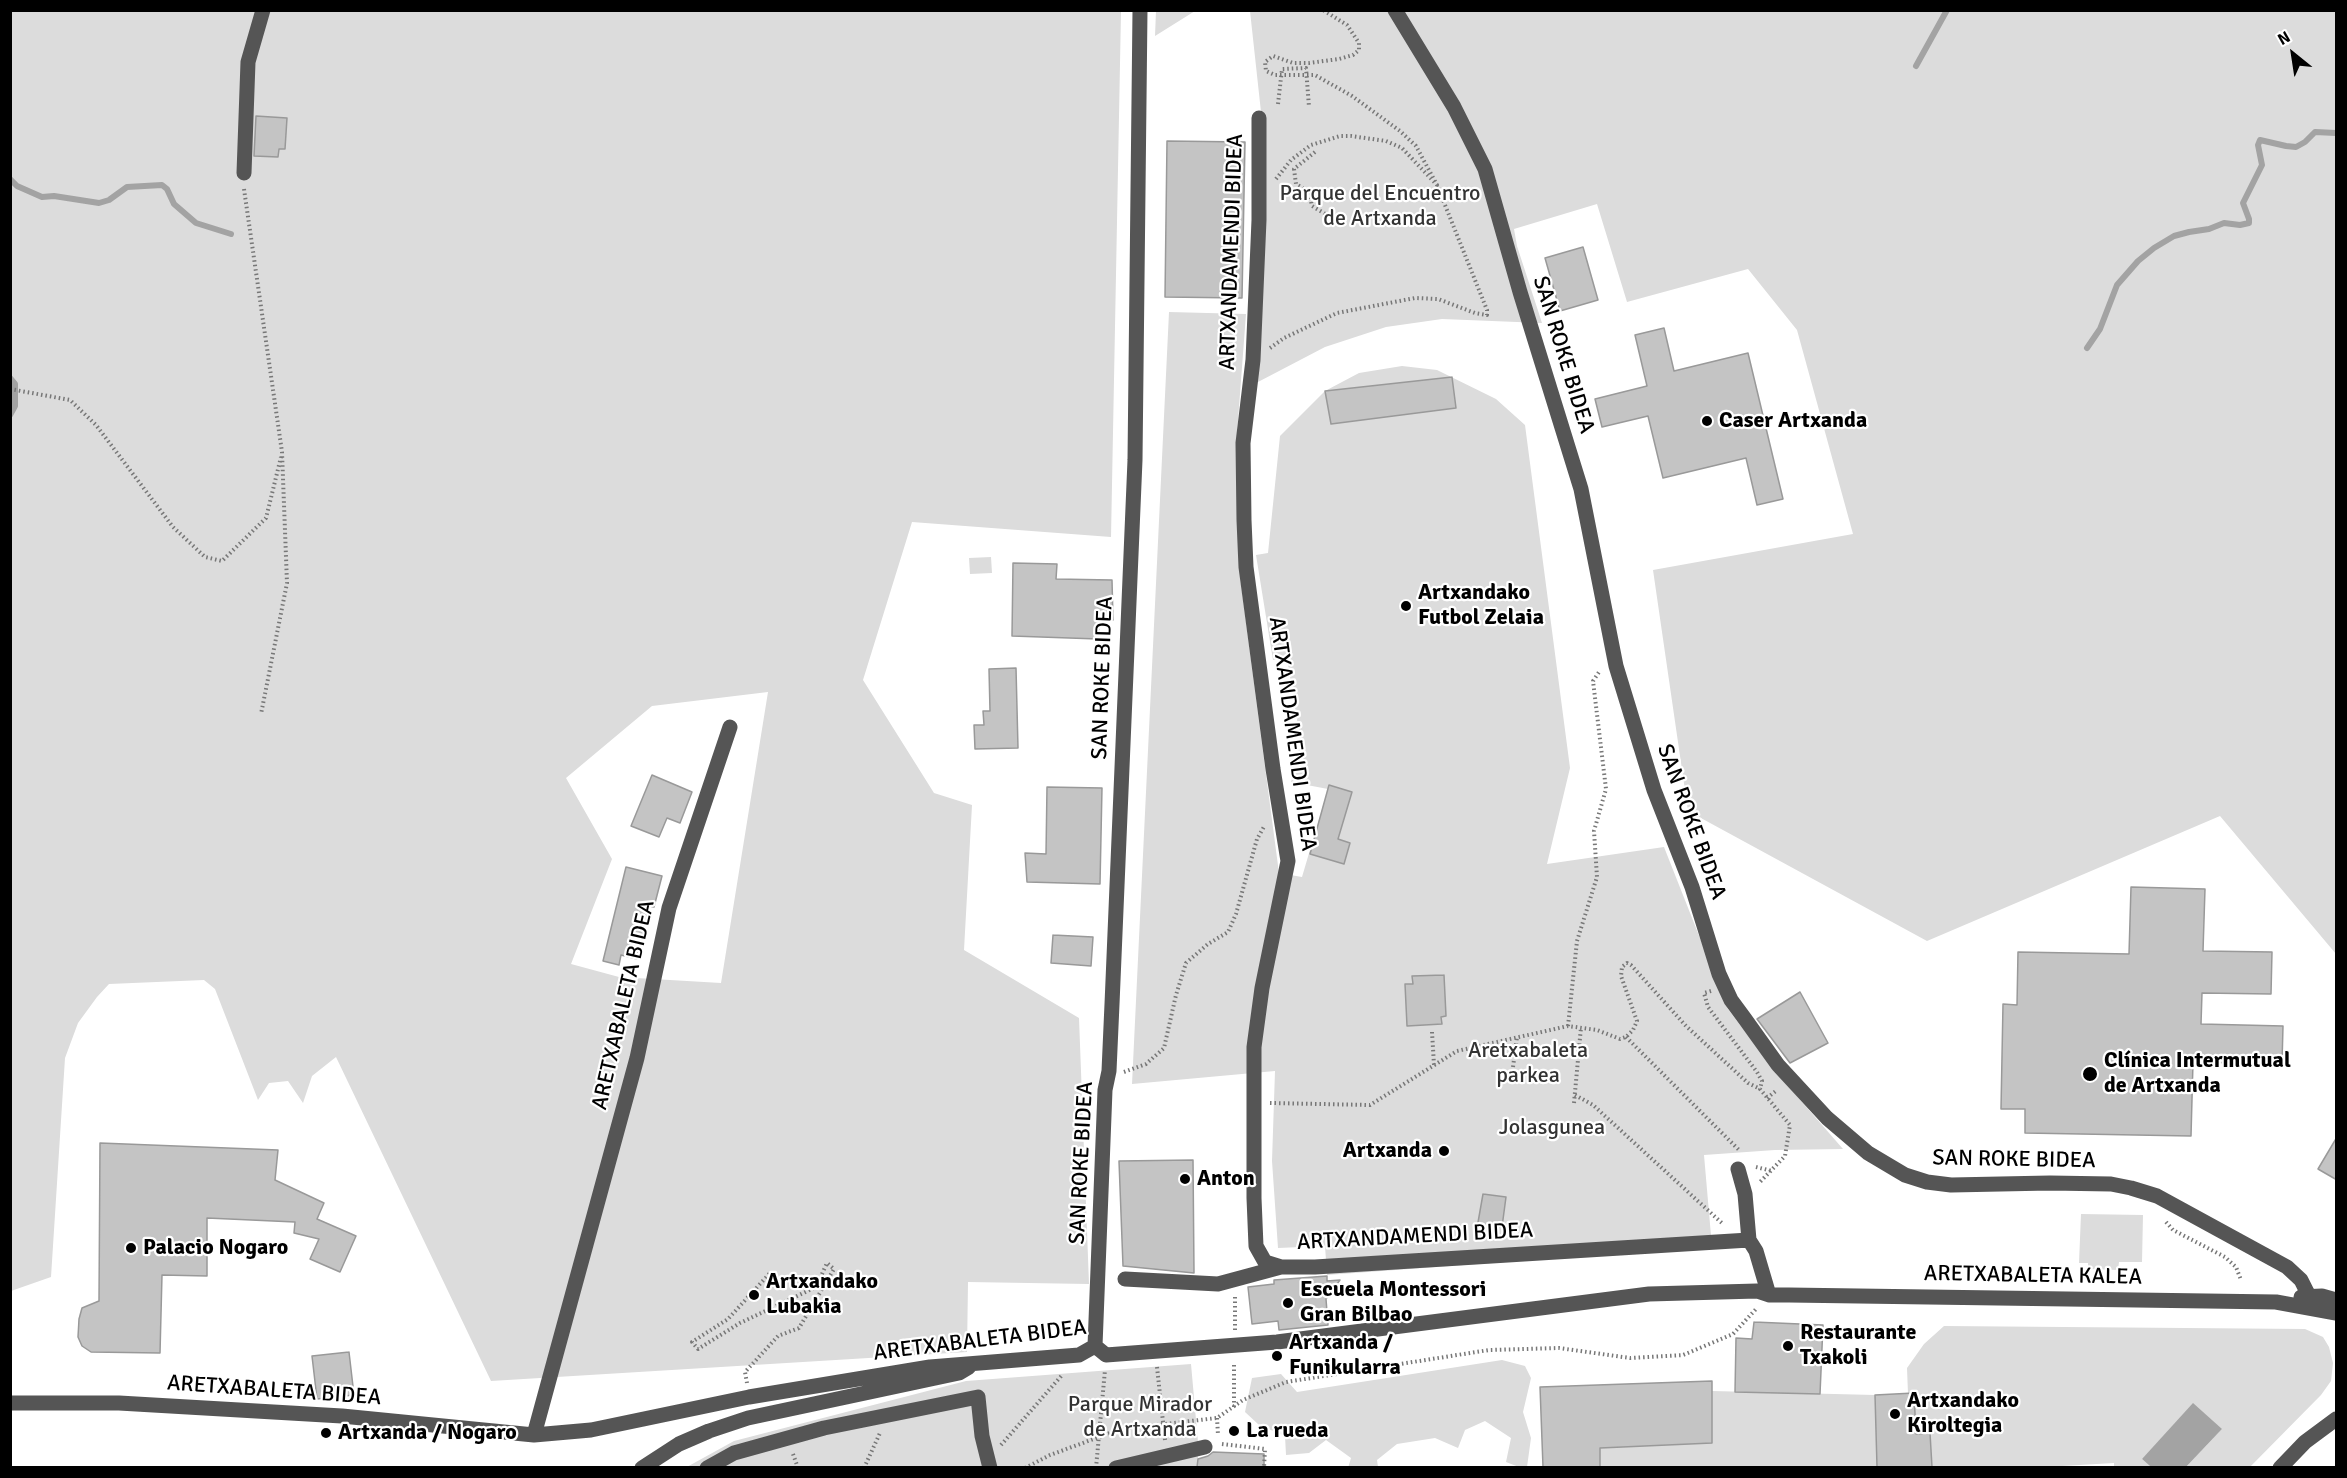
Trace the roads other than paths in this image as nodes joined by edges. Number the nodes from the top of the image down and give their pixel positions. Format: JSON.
{"nodes":[{"id":1,"x":263,"y":10,"type":"edge"},
{"id":2,"x":1140,"y":10,"type":"edge"},
{"id":3,"x":1395,"y":10,"type":"edge"},
{"id":4,"x":1259,"y":118,"type":"dead end"},
{"id":5,"x":244,"y":173,"type":"road end"},
{"id":6,"x":729,"y":727,"type":"dead end"},
{"id":7,"x":1744,"y":1162,"type":"road end"},
{"id":8,"x":1749,"y":1240,"type":"junction"},
{"id":9,"x":1281,"y":1267,"type":"junction"},
{"id":10,"x":1125,"y":1279,"type":"dead end"},
{"id":11,"x":1769,"y":1295,"type":"junction"},
{"id":12,"x":1789,"y":1295,"type":"joint"},
{"id":13,"x":2309,"y":1296,"type":"junction"},
{"id":14,"x":2337,"y":1300,"type":"edge"},
{"id":15,"x":2276,"y":1302,"type":"junction"},
{"id":16,"x":2337,"y":1313,"type":"edge"},
{"id":17,"x":1101,"y":1351,"type":"junction"},
{"id":18,"x":977,"y":1362,"type":"junction"},
{"id":19,"x":10,"y":1402,"type":"edge"},
{"id":20,"x":2337,"y":1411,"type":"edge"},
{"id":21,"x":2331,"y":1422,"type":"edge"},
{"id":22,"x":534,"y":1435,"type":"junction"},
{"id":23,"x":1211,"y":1445,"type":"road end"},
{"id":24,"x":990,"y":1465,"type":"edge"},
{"id":25,"x":642,"y":1467,"type":"edge"},
{"id":26,"x":707,"y":1467,"type":"edge"},
{"id":27,"x":1116,"y":1467,"type":"edge"},
{"id":28,"x":2280,"y":1467,"type":"edge"}],
"edges":[{"from":1,"to":5,"type":"street"},
{"from":2,"to":17,"type":"street","name":"SAN ROKE BIDEA"},
{"from":3,"to":13,"type":"street","name":"SAN ROKE BIDEA"},
{"from":4,"to":9,"type":"street","name":"ARTXANDAMENDI BIDEA"},
{"from":6,"to":22,"type":"street","name":"ARETXABALETA BIDEA"},
{"from":7,"to":8,"type":"street"},
{"from":8,"to":9,"type":"street","name":"ARTXANDAMENDI BIDEA"},
{"from":8,"to":11,"type":"street"},
{"from":9,"to":10,"type":"street"},
{"from":11,"to":12,"type":"street","name":"ARETXABALETA BIDEA"},
{"from":11,"to":17,"type":"street","name":"ARETXABALETA BIDEA"},
{"from":12,"to":15,"type":"street","name":"ARETXABALETA KALEA"},
{"from":13,"to":14,"type":"street","name":"ARETXABALETA KALEA"},
{"from":13,"to":15,"type":"street","name":"ARETXABALETA KALEA"},
{"from":15,"to":16,"type":"street","name":"ARETXABALETA KALEA"},
{"from":17,"to":18,"type":"street","name":"ARETXABALETA BIDEA"},
{"from":18,"to":22,"type":"street","name":"ARETXABALETA BIDEA"},
{"from":18,"to":25,"type":"street"},
{"from":19,"to":22,"type":"street","name":"ARETXABALETA BIDEA"},
{"from":20,"to":21,"type":"street"},
{"from":21,"to":28,"type":"street"},
{"from":23,"to":27,"type":"street"},
{"from":24,"to":26,"type":"street"}]}
